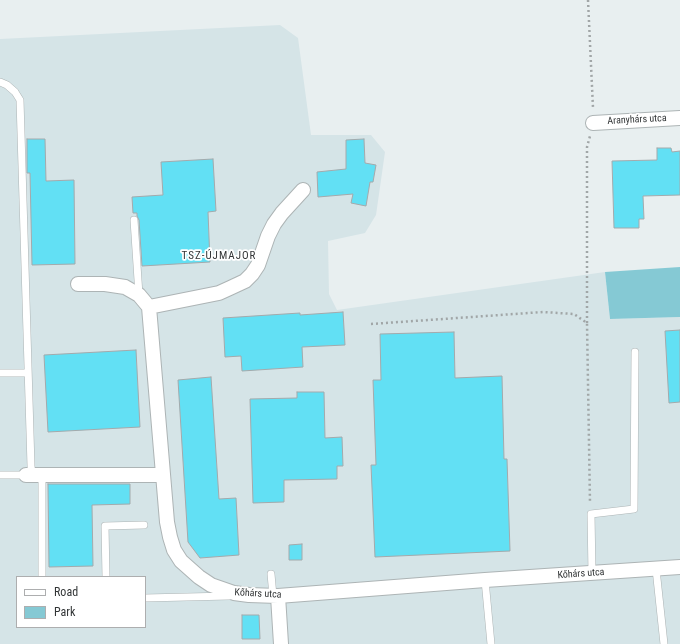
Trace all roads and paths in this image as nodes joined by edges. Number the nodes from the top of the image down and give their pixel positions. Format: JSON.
{"nodes":[{"id":1,"x":588,"y":0,"type":"edge"},
{"id":2,"x":0,"y":82,"type":"edge"},
{"id":3,"x":680,"y":118,"type":"edge"},
{"id":4,"x":593,"y":123,"type":"junction"},
{"id":5,"x":303,"y":190,"type":"dead end"},
{"id":6,"x":134,"y":220,"type":"dead end"},
{"id":7,"x":78,"y":284,"type":"dead end"},
{"id":8,"x":139,"y":295,"type":"junction"},
{"id":9,"x":149,"y":307,"type":"junction"},
{"id":10,"x":371,"y":324,"type":"dead end"},
{"id":11,"x":587,"y":324,"type":"junction"},
{"id":12,"x":635,"y":352,"type":"dead end"},
{"id":13,"x":0,"y":373,"type":"edge"},
{"id":14,"x":28,"y":373,"type":"junction"},
{"id":15,"x":0,"y":475,"type":"edge"},
{"id":16,"x":33,"y":475,"type":"junction"},
{"id":17,"x":163,"y":475,"type":"junction"},
{"id":18,"x":591,"y":514,"type":"junction"},
{"id":19,"x":144,"y":525,"type":"dead end"},
{"id":20,"x":680,"y":567,"type":"edge"},
{"id":21,"x":656,"y":569,"type":"junction"},
{"id":22,"x":592,"y":573,"type":"junction"},
{"id":23,"x":271,"y":574,"type":"dead end"},
{"id":24,"x":42,"y":576,"type":"edge"},
{"id":25,"x":106,"y":576,"type":"edge"},
{"id":26,"x":485,"y":580,"type":"junction"},
{"id":27,"x":249,"y":595,"type":"junction"},
{"id":28,"x":276,"y":596,"type":"junction"},
{"id":29,"x":146,"y":598,"type":"edge"},
{"id":30,"x":281,"y":644,"type":"edge"},
{"id":31,"x":491,"y":644,"type":"edge"},
{"id":32,"x":664,"y":644,"type":"edge"}],
"edges":[{"from":1,"to":4,"type":"path"},
{"from":2,"to":14,"type":"lane"},
{"from":3,"to":4,"type":"street","name":"Aranyhárs utca"},
{"from":4,"to":11,"type":"path"},
{"from":5,"to":9,"type":"street"},
{"from":6,"to":8,"type":"lane"},
{"from":7,"to":8,"type":"street"},
{"from":8,"to":9,"type":"street"},
{"from":9,"to":17,"type":"street","name":"Kőhárs utca"},
{"from":10,"to":11,"type":"path"},
{"from":11,"to":18,"type":"path"},
{"from":12,"to":18,"type":"lane"},
{"from":13,"to":14,"type":"lane"},
{"from":14,"to":16,"type":"lane"},
{"from":15,"to":16,"type":"lane"},
{"from":16,"to":17,"type":"street"},
{"from":16,"to":24,"type":"lane"},
{"from":17,"to":27,"type":"street","name":"Kőhárs utca"},
{"from":18,"to":22,"type":"lane"},
{"from":19,"to":25,"type":"lane"},
{"from":20,"to":21,"type":"street","name":"Kőhárs utca"},
{"from":21,"to":22,"type":"street","name":"Kőhárs utca"},
{"from":21,"to":32,"type":"lane"},
{"from":22,"to":26,"type":"street","name":"Kőhárs utca"},
{"from":23,"to":28,"type":"lane"},
{"from":26,"to":28,"type":"street","name":"Kőhárs utca"},
{"from":26,"to":31,"type":"lane"},
{"from":27,"to":28,"type":"street","name":"Kőhárs utca"},
{"from":27,"to":29,"type":"lane"},
{"from":28,"to":30,"type":"street"}]}
